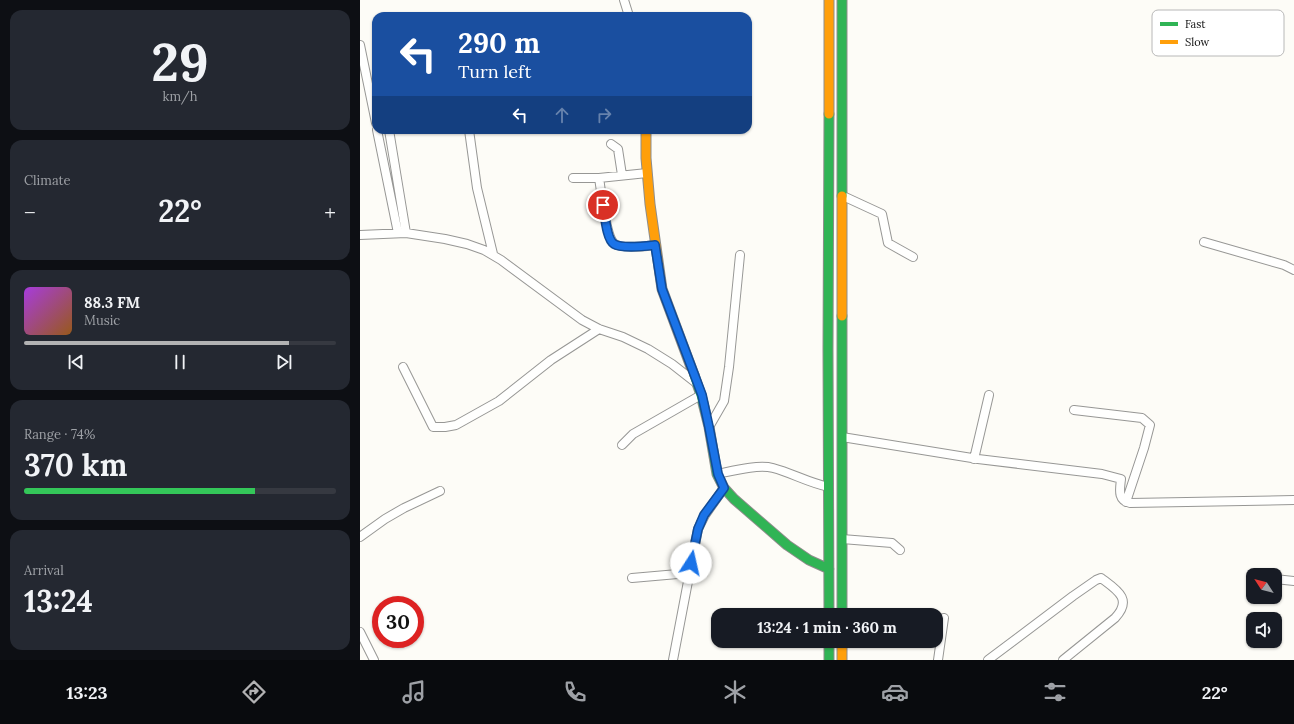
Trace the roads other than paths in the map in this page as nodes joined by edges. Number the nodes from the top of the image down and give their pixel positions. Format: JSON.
{"nodes":[{"id":1,"x":624,"y":0,"type":"edge"},
{"id":2,"x":829,"y":0,"type":"edge"},
{"id":3,"x":842,"y":0,"type":"edge"},
{"id":4,"x":628,"y":12,"type":"edge"},
{"id":5,"x":360,"y":44,"type":"edge"},
{"id":6,"x":372,"y":103,"type":"edge"},
{"id":7,"x":378,"y":134,"type":"edge"},
{"id":8,"x":390,"y":134,"type":"edge"},
{"id":9,"x":470,"y":134,"type":"edge"},
{"id":10,"x":646,"y":134,"type":"edge"},
{"id":11,"x":611,"y":144,"type":"dead end"},
{"id":12,"x":647,"y":173,"type":"junction"},
{"id":13,"x":622,"y":175,"type":"junction"},
{"id":14,"x":573,"y":178,"type":"dead end"},
{"id":15,"x":599,"y":178,"type":"junction"},
{"id":16,"x":843,"y":196,"type":"junction"},
{"id":17,"x":402,"y":233,"type":"junction"},
{"id":18,"x":360,"y":235,"type":"edge"},
{"id":19,"x":1204,"y":242,"type":"dead end"},
{"id":20,"x":655,"y":245,"type":"junction"},
{"id":21,"x":493,"y":254,"type":"junction"},
{"id":22,"x":740,"y":256,"type":"dead end"},
{"id":23,"x":913,"y":257,"type":"dead end"},
{"id":24,"x":1294,"y":270,"type":"edge"},
{"id":25,"x":600,"y":329,"type":"junction"},
{"id":26,"x":402,"y":367,"type":"dead end"},
{"id":27,"x":698,"y":384,"type":"junction"},
{"id":28,"x":702,"y":395,"type":"junction"},
{"id":29,"x":990,"y":395,"type":"dead end"},
{"id":30,"x":1074,"y":410,"type":"dead end"},
{"id":31,"x":709,"y":427,"type":"junction"},
{"id":32,"x":842,"y":437,"type":"junction"},
{"id":33,"x":622,"y":445,"type":"dead end"},
{"id":34,"x":974,"y":459,"type":"junction"},
{"id":35,"x":718,"y":474,"type":"junction"},
{"id":36,"x":828,"y":487,"type":"junction"},
{"id":37,"x":724,"y":488,"type":"junction"},
{"id":38,"x":440,"y":491,"type":"dead end"},
{"id":39,"x":1294,"y":500,"type":"edge"},
{"id":40,"x":1126,"y":502,"type":"junction"},
{"id":41,"x":360,"y":537,"type":"edge"},
{"id":42,"x":842,"y":539,"type":"junction"},
{"id":43,"x":900,"y":550,"type":"dead end"},
{"id":44,"x":829,"y":569,"type":"junction"},
{"id":45,"x":689,"y":573,"type":"junction"},
{"id":46,"x":632,"y":578,"type":"dead end"},
{"id":47,"x":1282,"y":580,"type":"edge"},
{"id":48,"x":1294,"y":581,"type":"edge"},
{"id":49,"x":829,"y":608,"type":"edge"},
{"id":50,"x":842,"y":608,"type":"edge"},
{"id":51,"x":944,"y":618,"type":"dead end"},
{"id":52,"x":360,"y":632,"type":"edge"},
{"id":53,"x":829,"y":648,"type":"edge"},
{"id":54,"x":842,"y":648,"type":"edge"},
{"id":55,"x":374,"y":660,"type":"edge"},
{"id":56,"x":673,"y":660,"type":"edge"},
{"id":57,"x":829,"y":660,"type":"edge"},
{"id":58,"x":842,"y":660,"type":"edge"},
{"id":59,"x":938,"y":660,"type":"edge"},
{"id":60,"x":988,"y":660,"type":"edge"},
{"id":61,"x":1064,"y":660,"type":"edge"}],
"edges":[{"from":1,"to":4,"type":"street"},
{"from":2,"to":36,"type":"main road"},
{"from":3,"to":16,"type":"main road"},
{"from":5,"to":6,"type":"street"},
{"from":7,"to":17,"type":"street"},
{"from":8,"to":17,"type":"street"},
{"from":9,"to":21,"type":"street"},
{"from":10,"to":12,"type":"main road"},
{"from":11,"to":13,"type":"street"},
{"from":12,"to":13,"type":"street"},
{"from":12,"to":20,"type":"main road"},
{"from":13,"to":15,"type":"street"},
{"from":14,"to":15,"type":"street"},
{"from":15,"to":20,"type":"street"},
{"from":16,"to":23,"type":"street"},
{"from":16,"to":32,"type":"main road"},
{"from":17,"to":18,"type":"street"},
{"from":17,"to":21,"type":"street"},
{"from":19,"to":24,"type":"street"},
{"from":20,"to":27,"type":"main road"},
{"from":21,"to":25,"type":"street"},
{"from":22,"to":31,"type":"street"},
{"from":25,"to":26,"type":"street"},
{"from":25,"to":27,"type":"street"},
{"from":27,"to":28,"type":"main road"},
{"from":28,"to":31,"type":"main road"},
{"from":28,"to":33,"type":"street"},
{"from":29,"to":34,"type":"street"},
{"from":30,"to":40,"type":"street"},
{"from":31,"to":35,"type":"main road"},
{"from":32,"to":34,"type":"street"},
{"from":32,"to":42,"type":"main road"},
{"from":34,"to":40,"type":"street"},
{"from":35,"to":36,"type":"street"},
{"from":35,"to":37,"type":"main road"},
{"from":36,"to":44,"type":"main road"},
{"from":37,"to":44,"type":"main road"},
{"from":37,"to":45,"type":"street"},
{"from":38,"to":41,"type":"street"},
{"from":39,"to":40,"type":"street"},
{"from":42,"to":43,"type":"street"},
{"from":42,"to":50,"type":"main road"},
{"from":44,"to":49,"type":"main road"},
{"from":45,"to":46,"type":"street"},
{"from":45,"to":56,"type":"street"},
{"from":47,"to":48,"type":"street"},
{"from":51,"to":59,"type":"street"},
{"from":52,"to":55,"type":"street"},
{"from":53,"to":57,"type":"main road"},
{"from":54,"to":58,"type":"main road"},
{"from":60,"to":61,"type":"street"}]}
